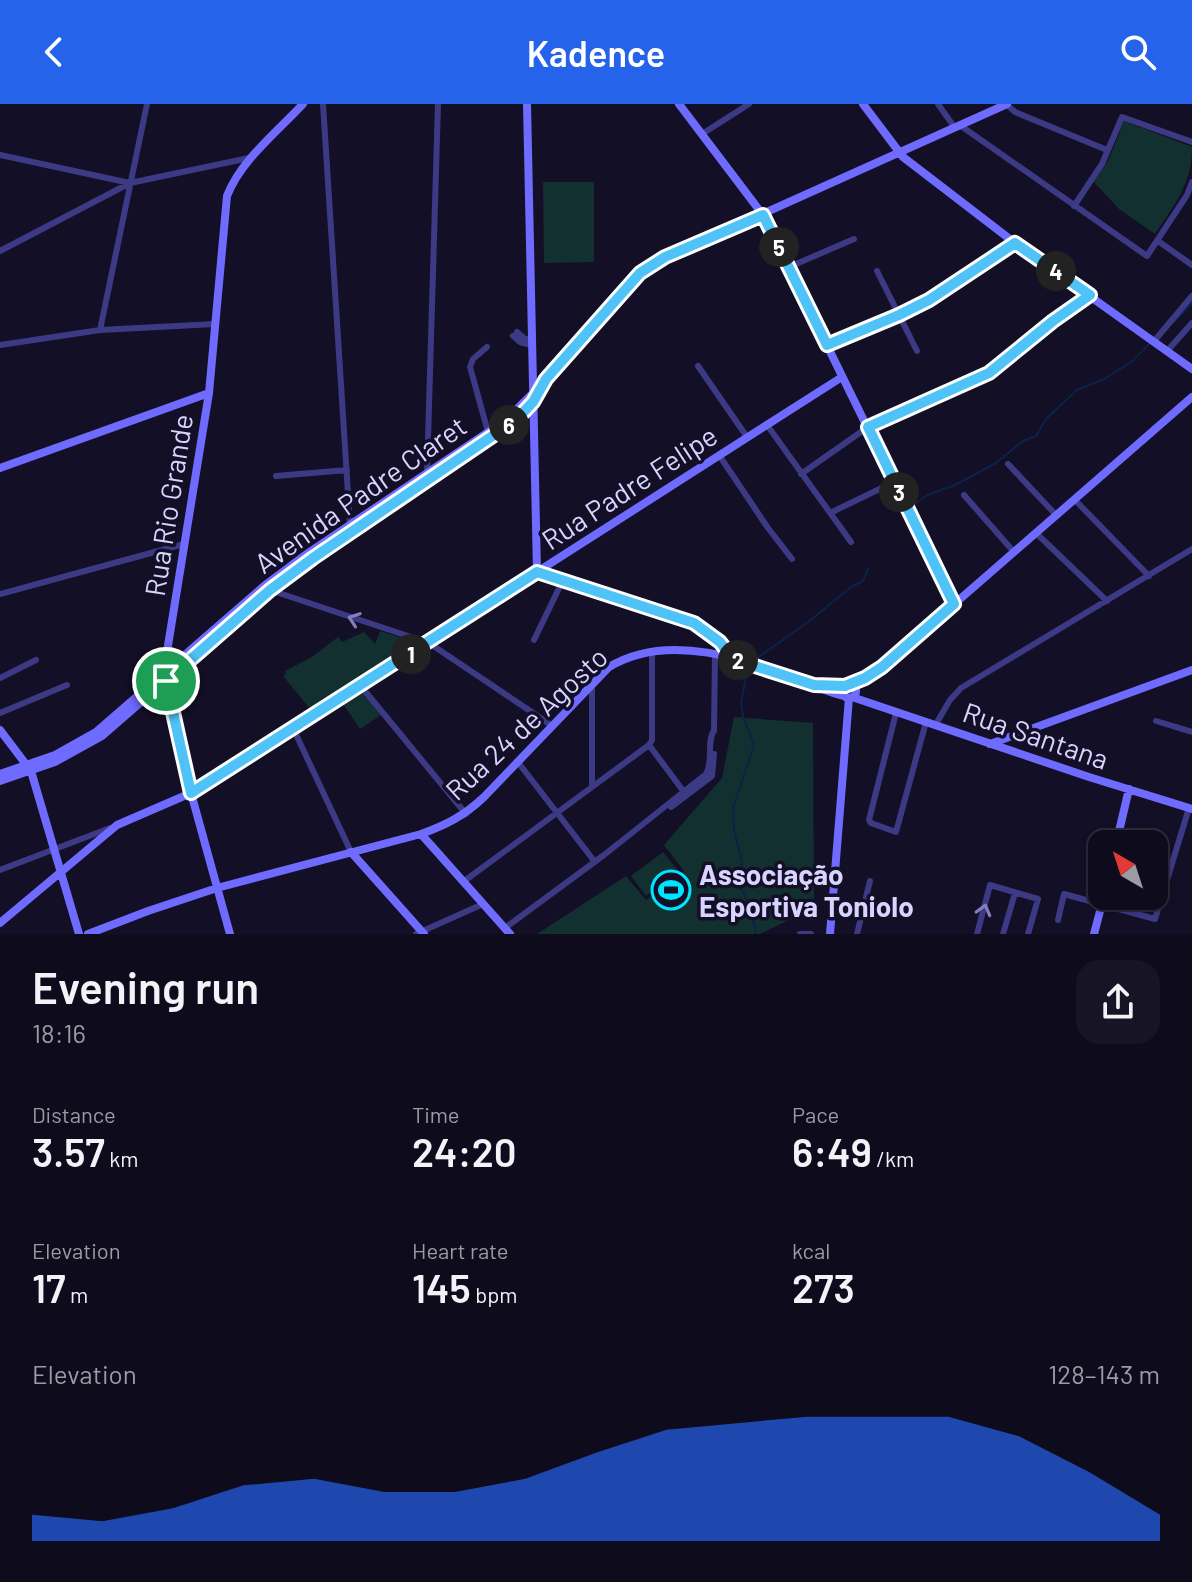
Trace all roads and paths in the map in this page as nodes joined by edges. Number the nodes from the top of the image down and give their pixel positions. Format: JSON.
{"nodes":[{"id":1,"x":147,"y":104,"type":"edge"},
{"id":2,"x":303,"y":104,"type":"edge"},
{"id":3,"x":323,"y":104,"type":"edge"},
{"id":4,"x":438,"y":104,"type":"edge"},
{"id":5,"x":527,"y":104,"type":"edge"},
{"id":6,"x":679,"y":104,"type":"edge"},
{"id":7,"x":749,"y":104,"type":"edge"},
{"id":8,"x":863,"y":104,"type":"edge"},
{"id":9,"x":938,"y":104,"type":"edge"},
{"id":10,"x":1007,"y":104,"type":"edge"},
{"id":11,"x":958,"y":127,"type":"junction"},
{"id":12,"x":702,"y":134,"type":"junction"},
{"id":13,"x":1192,"y":142,"type":"edge"},
{"id":14,"x":1107,"y":150,"type":"junction"},
{"id":15,"x":899,"y":152,"type":"junction"},
{"id":16,"x":0,"y":155,"type":"edge"},
{"id":17,"x":252,"y":158,"type":"junction"},
{"id":18,"x":1192,"y":182,"type":"edge"},
{"id":19,"x":130,"y":183,"type":"junction"},
{"id":20,"x":1074,"y":206,"type":"junction"},
{"id":21,"x":763,"y":215,"type":"junction"},
{"id":22,"x":854,"y":239,"type":"dead end"},
{"id":23,"x":1158,"y":241,"type":"junction"},
{"id":24,"x":1015,"y":243,"type":"junction"},
{"id":25,"x":0,"y":251,"type":"edge"},
{"id":26,"x":1192,"y":265,"type":"edge"},
{"id":27,"x":789,"y":267,"type":"junction"},
{"id":28,"x":877,"y":271,"type":"dead end"},
{"id":29,"x":1090,"y":295,"type":"junction"},
{"id":30,"x":1192,"y":296,"type":"edge"},
{"id":31,"x":899,"y":315,"type":"junction"},
{"id":32,"x":1192,"y":321,"type":"edge"},
{"id":33,"x":215,"y":324,"type":"junction"},
{"id":34,"x":100,"y":330,"type":"junction"},
{"id":35,"x":515,"y":334,"type":"dead end"},
{"id":36,"x":1155,"y":340,"type":"junction"},
{"id":37,"x":531,"y":342,"type":"junction"},
{"id":38,"x":0,"y":345,"type":"edge"},
{"id":39,"x":827,"y":345,"type":"junction"},
{"id":40,"x":487,"y":347,"type":"dead end"},
{"id":41,"x":1168,"y":350,"type":"junction"},
{"id":42,"x":917,"y":351,"type":"dead end"},
{"id":43,"x":698,"y":366,"type":"dead end"},
{"id":44,"x":1192,"y":369,"type":"edge"},
{"id":45,"x":842,"y":377,"type":"junction"},
{"id":46,"x":209,"y":393,"type":"junction"},
{"id":47,"x":533,"y":397,"type":"junction"},
{"id":48,"x":1192,"y":397,"type":"edge"},
{"id":49,"x":767,"y":425,"type":"junction"},
{"id":50,"x":868,"y":427,"type":"junction"},
{"id":51,"x":488,"y":432,"type":"junction"},
{"id":52,"x":747,"y":437,"type":"junction"},
{"id":53,"x":719,"y":455,"type":"junction"},
{"id":54,"x":1008,"y":464,"type":"dead end"},
{"id":55,"x":0,"y":468,"type":"edge"},
{"id":56,"x":347,"y":470,"type":"junction"},
{"id":57,"x":429,"y":474,"type":"junction"},
{"id":58,"x":801,"y":474,"type":"junction"},
{"id":59,"x":276,"y":476,"type":"dead end"},
{"id":60,"x":894,"y":482,"type":"junction"},
{"id":61,"x":415,"y":485,"type":"junction"},
{"id":62,"x":964,"y":495,"type":"dead end"},
{"id":63,"x":1074,"y":499,"type":"junction"},
{"id":64,"x":830,"y":513,"type":"junction"},
{"id":65,"x":1056,"y":515,"type":"junction"},
{"id":66,"x":350,"y":525,"type":"junction"},
{"id":67,"x":1036,"y":533,"type":"junction"},
{"id":68,"x":851,"y":542,"type":"dead end"},
{"id":69,"x":184,"y":544,"type":"junction"},
{"id":70,"x":1192,"y":549,"type":"edge"},
{"id":71,"x":1014,"y":552,"type":"junction"},
{"id":72,"x":792,"y":559,"type":"dead end"},
{"id":73,"x":537,"y":572,"type":"junction"},
{"id":74,"x":1149,"y":576,"type":"junction"},
{"id":75,"x":563,"y":580,"type":"junction"},
{"id":76,"x":267,"y":588,"type":"junction"},
{"id":77,"x":0,"y":594,"type":"edge"},
{"id":78,"x":1107,"y":601,"type":"junction"},
{"id":79,"x":954,"y":604,"type":"junction"},
{"id":80,"x":714,"y":637,"type":"junction"},
{"id":81,"x":534,"y":640,"type":"dead end"},
{"id":82,"x":429,"y":643,"type":"junction"},
{"id":83,"x":652,"y":653,"type":"junction"},
{"id":84,"x":715,"y":654,"type":"junction"},
{"id":85,"x":733,"y":659,"type":"junction"},
{"id":86,"x":36,"y":660,"type":"dead end"},
{"id":87,"x":1192,"y":670,"type":"edge"},
{"id":88,"x":0,"y":678,"type":"edge"},
{"id":89,"x":166,"y":678,"type":"junction"},
{"id":90,"x":592,"y":682,"type":"junction"},
{"id":91,"x":67,"y":685,"type":"dead end"},
{"id":92,"x":360,"y":685,"type":"junction"},
{"id":93,"x":850,"y":693,"type":"junction"},
{"id":94,"x":0,"y":713,"type":"edge"},
{"id":95,"x":896,"y":713,"type":"junction"},
{"id":96,"x":1156,"y":721,"type":"dead end"},
{"id":97,"x":926,"y":722,"type":"junction"},
{"id":98,"x":936,"y":724,"type":"junction"},
{"id":99,"x":551,"y":725,"type":"junction"},
{"id":100,"x":293,"y":728,"type":"junction"},
{"id":101,"x":0,"y":730,"type":"edge"},
{"id":102,"x":1192,"y":732,"type":"edge"},
{"id":103,"x":990,"y":744,"type":"junction"},
{"id":104,"x":649,"y":745,"type":"junction"},
{"id":105,"x":517,"y":761,"type":"junction"},
{"id":106,"x":30,"y":768,"type":"junction"},
{"id":107,"x":0,"y":774,"type":"edge"},
{"id":108,"x":0,"y":781,"type":"edge"},
{"id":109,"x":592,"y":786,"type":"junction"},
{"id":110,"x":1129,"y":789,"type":"junction"},
{"id":111,"x":191,"y":793,"type":"junction"},
{"id":112,"x":685,"y":793,"type":"junction"},
{"id":113,"x":1191,"y":808,"type":"edge"},
{"id":114,"x":558,"y":812,"type":"junction"},
{"id":115,"x":466,"y":814,"type":"junction"},
{"id":116,"x":117,"y":825,"type":"junction"},
{"id":117,"x":1119,"y":830,"type":"edge"},
{"id":118,"x":421,"y":834,"type":"junction"},
{"id":119,"x":55,"y":849,"type":"junction"},
{"id":120,"x":351,"y":852,"type":"junction"},
{"id":121,"x":595,"y":862,"type":"junction"},
{"id":122,"x":0,"y":870,"type":"edge"},
{"id":123,"x":62,"y":872,"type":"junction"},
{"id":124,"x":1168,"y":879,"type":"edge"},
{"id":125,"x":870,"y":881,"type":"dead end"},
{"id":126,"x":463,"y":882,"type":"junction"},
{"id":127,"x":217,"y":888,"type":"junction"},
{"id":128,"x":1015,"y":893,"type":"junction"},
{"id":129,"x":1088,"y":898,"type":"edge"},
{"id":130,"x":483,"y":904,"type":"junction"},
{"id":131,"x":1100,"y":910,"type":"edge"},
{"id":132,"x":1130,"y":910,"type":"edge"},
{"id":133,"x":1158,"y":910,"type":"edge"},
{"id":134,"x":1058,"y":920,"type":"dead end"},
{"id":135,"x":0,"y":923,"type":"edge"},
{"id":136,"x":508,"y":931,"type":"edge"},
{"id":137,"x":421,"y":933,"type":"edge"},
{"id":138,"x":79,"y":934,"type":"edge"},
{"id":139,"x":88,"y":934,"type":"edge"},
{"id":140,"x":230,"y":934,"type":"edge"},
{"id":141,"x":800,"y":934,"type":"edge"},
{"id":142,"x":811,"y":934,"type":"edge"},
{"id":143,"x":830,"y":934,"type":"edge"},
{"id":144,"x":857,"y":934,"type":"edge"},
{"id":145,"x":977,"y":934,"type":"edge"},
{"id":146,"x":1003,"y":934,"type":"edge"},
{"id":147,"x":1028,"y":934,"type":"edge"},
{"id":148,"x":1094,"y":934,"type":"edge"}],
"edges":[{"from":1,"to":19,"type":"street"},
{"from":2,"to":17,"type":"main road","name":"Rua Rio Grande"},
{"from":3,"to":56,"type":"street"},
{"from":4,"to":57,"type":"street"},
{"from":5,"to":37,"type":"main road"},
{"from":6,"to":12,"type":"main road"},
{"from":7,"to":12,"type":"street"},
{"from":8,"to":15,"type":"main road"},
{"from":9,"to":11,"type":"street"},
{"from":10,"to":11,"type":"main road","name":"Avenida Padre Claret"},
{"from":10,"to":14,"type":"street"},
{"from":11,"to":15,"type":"main road","name":"Avenida Padre Claret"},
{"from":11,"to":20,"type":"street"},
{"from":12,"to":21,"type":"main road"},
{"from":13,"to":14,"type":"street"},
{"from":14,"to":20,"type":"street"},
{"from":15,"to":21,"type":"main road","name":"Avenida Padre Claret"},
{"from":15,"to":24,"type":"main road"},
{"from":16,"to":19,"type":"street"},
{"from":17,"to":19,"type":"street"},
{"from":17,"to":33,"type":"main road","name":"Rua Rio Grande"},
{"from":18,"to":23,"type":"street"},
{"from":19,"to":25,"type":"street"},
{"from":19,"to":34,"type":"street"},
{"from":20,"to":23,"type":"street"},
{"from":21,"to":27,"type":"main road"},
{"from":21,"to":47,"type":"main road","name":"Avenida Padre Claret"},
{"from":22,"to":27,"type":"street"},
{"from":23,"to":26,"type":"street"},
{"from":24,"to":29,"type":"main road"},
{"from":24,"to":31,"type":"street"},
{"from":27,"to":39,"type":"main road"},
{"from":28,"to":31,"type":"street"},
{"from":29,"to":36,"type":"main road"},
{"from":29,"to":50,"type":"street"},
{"from":30,"to":36,"type":"street"},
{"from":31,"to":39,"type":"street"},
{"from":31,"to":42,"type":"street"},
{"from":32,"to":41,"type":"street"},
{"from":33,"to":34,"type":"street"},
{"from":33,"to":46,"type":"main road","name":"Rua Rio Grande"},
{"from":34,"to":38,"type":"street"},
{"from":35,"to":37,"type":"street"},
{"from":36,"to":41,"type":"main road"},
{"from":37,"to":47,"type":"main road"},
{"from":39,"to":45,"type":"main road"},
{"from":40,"to":51,"type":"street"},
{"from":41,"to":44,"type":"main road"},
{"from":43,"to":52,"type":"street"},
{"from":45,"to":49,"type":"main road","name":"Rua Padre Felipe"},
{"from":45,"to":50,"type":"main road"},
{"from":46,"to":55,"type":"main road"},
{"from":46,"to":69,"type":"main road","name":"Rua Rio Grande"},
{"from":47,"to":51,"type":"main road","name":"Avenida Padre Claret"},
{"from":47,"to":57,"type":"main road","name":"Avenida Padre Claret"},
{"from":47,"to":73,"type":"main road"},
{"from":48,"to":63,"type":"main road"},
{"from":49,"to":52,"type":"main road","name":"Rua Padre Felipe"},
{"from":49,"to":58,"type":"street"},
{"from":50,"to":58,"type":"street"},
{"from":50,"to":60,"type":"main road"},
{"from":51,"to":57,"type":"main road","name":"Avenida Padre Claret"},
{"from":52,"to":53,"type":"main road","name":"Rua Padre Felipe"},
{"from":53,"to":72,"type":"street"},
{"from":53,"to":73,"type":"main road","name":"Rua Padre Felipe"},
{"from":54,"to":65,"type":"street"},
{"from":56,"to":59,"type":"street"},
{"from":56,"to":66,"type":"street"},
{"from":57,"to":61,"type":"main road","name":"Avenida Padre Claret"},
{"from":58,"to":64,"type":"street"},
{"from":60,"to":64,"type":"street"},
{"from":60,"to":79,"type":"main road"},
{"from":61,"to":66,"type":"main road","name":"Avenida Padre Claret"},
{"from":61,"to":76,"type":"main road","name":"Avenida Padre Claret"},
{"from":62,"to":71,"type":"street"},
{"from":63,"to":65,"type":"main road"},
{"from":63,"to":74,"type":"street"},
{"from":64,"to":68,"type":"street"},
{"from":65,"to":67,"type":"main road"},
{"from":66,"to":76,"type":"main road","name":"Avenida Padre Claret"},
{"from":67,"to":71,"type":"main road"},
{"from":67,"to":78,"type":"street"},
{"from":69,"to":77,"type":"street"},
{"from":69,"to":89,"type":"main road","name":"Rua Rio Grande"},
{"from":70,"to":74,"type":"street"},
{"from":71,"to":79,"type":"main road"},
{"from":73,"to":75,"type":"main road"},
{"from":73,"to":82,"type":"main road","name":"Rua Padre Felipe"},
{"from":74,"to":78,"type":"street"},
{"from":75,"to":80,"type":"main road"},
{"from":75,"to":81,"type":"street"},
{"from":82,"to":76,"type":"street","one_way":true},
{"from":76,"to":89,"type":"main road","name":"Avenida Padre Claret"},
{"from":78,"to":98,"type":"street"},
{"from":79,"to":93,"type":"main road"},
{"from":80,"to":84,"type":"main road"},
{"from":80,"to":85,"type":"main road"},
{"from":82,"to":92,"type":"main road","name":"Rua Padre Felipe"},
{"from":82,"to":99,"type":"street"},
{"from":83,"to":84,"type":"main road","name":"Rua 24 de Agosto"},
{"from":83,"to":90,"type":"main road","name":"Rua 24 de Agosto"},
{"from":83,"to":104,"type":"street"},
{"from":84,"to":85,"type":"main road","name":"Rua 24 de Agosto"},
{"from":84,"to":112,"type":"street"},
{"from":85,"to":93,"type":"main road","name":"Rua 24 de Agosto"},
{"from":86,"to":88,"type":"street"},
{"from":87,"to":103,"type":"main road"},
{"from":89,"to":106,"type":"main road","name":"Avenida Padre Claret"},
{"from":89,"to":111,"type":"main road","name":"Rua Rio Grande"},
{"from":90,"to":99,"type":"main road","name":"Rua 24 de Agosto"},
{"from":90,"to":109,"type":"street"},
{"from":91,"to":94,"type":"street"},
{"from":92,"to":100,"type":"main road","name":"Rua Padre Felipe"},
{"from":92,"to":115,"type":"street"},
{"from":93,"to":95,"type":"main road","name":"Rua Santana"},
{"from":93,"to":143,"type":"main road"},
{"from":95,"to":97,"type":"main road","name":"Rua Santana"},
{"from":95,"to":97,"type":"street"},
{"from":96,"to":102,"type":"street"},
{"from":97,"to":98,"type":"main road","name":"Rua Santana"},
{"from":98,"to":103,"type":"main road","name":"Rua Santana"},
{"from":99,"to":105,"type":"main road","name":"Rua 24 de Agosto"},
{"from":100,"to":111,"type":"main road","name":"Rua Padre Felipe"},
{"from":100,"to":120,"type":"street"},
{"from":101,"to":106,"type":"main road"},
{"from":103,"to":110,"type":"main road","name":"Rua Santana"},
{"from":104,"to":109,"type":"street"},
{"from":104,"to":112,"type":"street"},
{"from":105,"to":114,"type":"street"},
{"from":105,"to":115,"type":"main road","name":"Rua 24 de Agosto"},
{"from":106,"to":107,"type":"main road","name":"Avenida Padre Claret"},
{"from":106,"to":108,"type":"main road","name":"Avenida Padre Claret"},
{"from":106,"to":119,"type":"main road"},
{"from":109,"to":114,"type":"street"},
{"from":110,"to":113,"type":"main road","name":"Rua Santana"},
{"from":110,"to":117,"type":"main road"},
{"from":111,"to":116,"type":"main road","name":"Rua Padre Felipe"},
{"from":111,"to":127,"type":"main road","name":"Rua Rio Grande"},
{"from":112,"to":121,"type":"street"},
{"from":113,"to":124,"type":"street"},
{"from":114,"to":121,"type":"street"},
{"from":114,"to":126,"type":"street"},
{"from":115,"to":118,"type":"main road","name":"Rua 24 de Agosto"},
{"from":116,"to":119,"type":"street"},
{"from":116,"to":123,"type":"main road","name":"Rua Padre Felipe"},
{"from":118,"to":120,"type":"main road","name":"Rua 24 de Agosto"},
{"from":118,"to":126,"type":"main road"},
{"from":119,"to":122,"type":"street"},
{"from":119,"to":123,"type":"main road"},
{"from":120,"to":127,"type":"main road","name":"Rua 24 de Agosto"},
{"from":120,"to":137,"type":"main road"},
{"from":121,"to":136,"type":"street"},
{"from":123,"to":135,"type":"main road","name":"Rua Padre Felipe"},
{"from":123,"to":138,"type":"main road"},
{"from":125,"to":144,"type":"street"},
{"from":126,"to":130,"type":"main road"},
{"from":127,"to":139,"type":"main road","name":"Rua 24 de Agosto"},
{"from":127,"to":140,"type":"main road","name":"Rua Rio Grande"},
{"from":145,"to":128,"type":"street","one_way":true},
{"from":128,"to":146,"type":"street"},
{"from":128,"to":147,"type":"street"},
{"from":129,"to":134,"type":"street"},
{"from":130,"to":136,"type":"main road"},
{"from":130,"to":137,"type":"street"},
{"from":131,"to":148,"type":"main road"},
{"from":132,"to":133,"type":"street"},
{"from":141,"to":142,"type":"street"}]}
